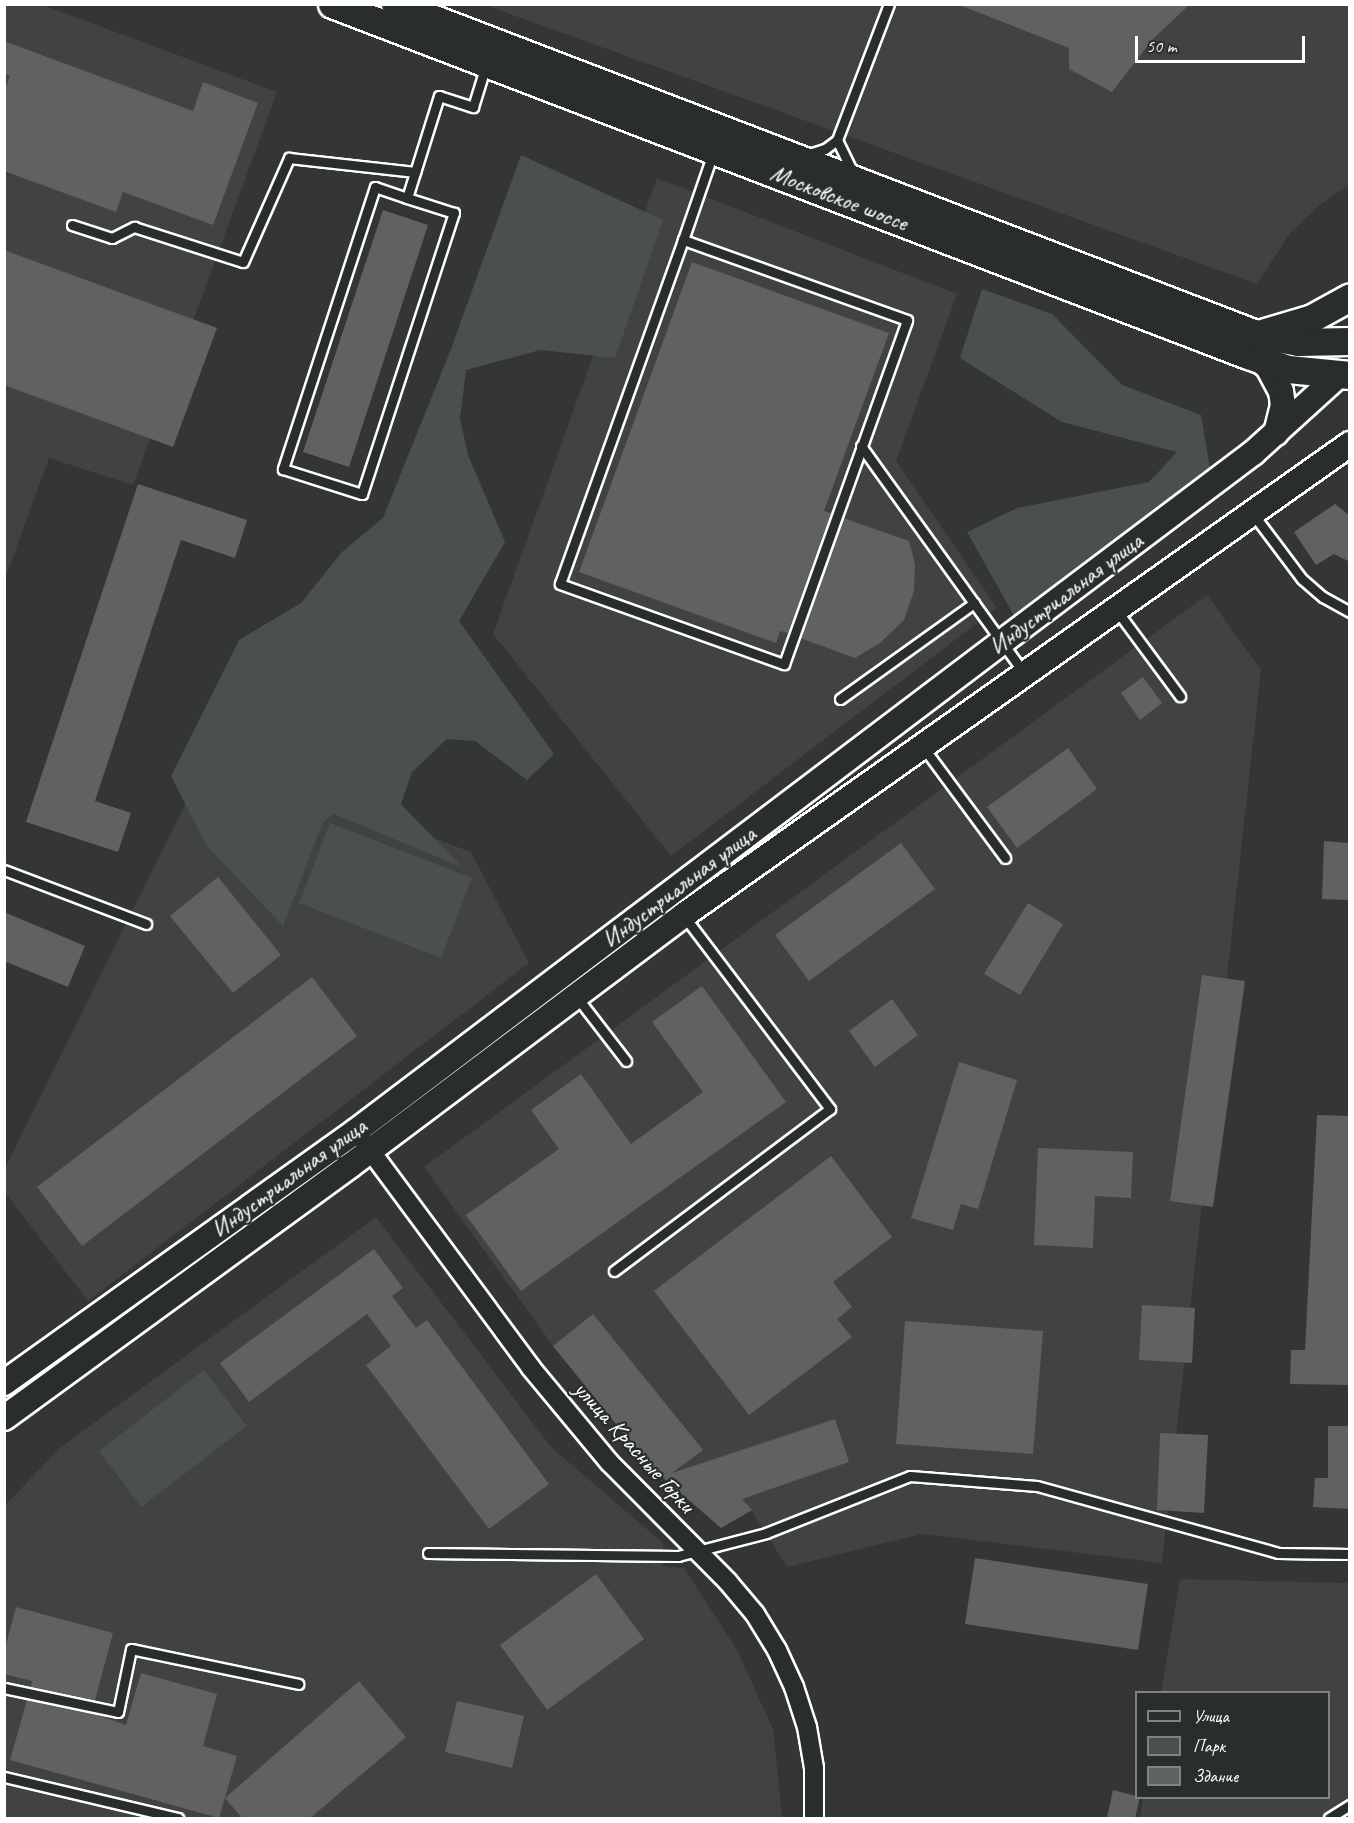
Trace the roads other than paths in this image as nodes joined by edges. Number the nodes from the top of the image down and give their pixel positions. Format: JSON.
{"nodes":[{"id":1,"x":332,"y":4,"type":"edge"},
{"id":2,"x":395,"y":4,"type":"edge"},
{"id":3,"x":889,"y":4,"type":"edge"},
{"id":4,"x":490,"y":53,"type":"junction"},
{"id":5,"x":837,"y":140,"type":"junction"},
{"id":6,"x":714,"y":151,"type":"junction"},
{"id":7,"x":796,"y":158,"type":"junction"},
{"id":8,"x":415,"y":172,"type":"junction"},
{"id":9,"x":863,"y":184,"type":"junction"},
{"id":10,"x":407,"y":198,"type":"junction"},
{"id":11,"x":72,"y":225,"type":"dead end"},
{"id":12,"x":683,"y":240,"type":"junction"},
{"id":13,"x":1350,"y":297,"type":"edge"},
{"id":14,"x":1350,"y":341,"type":"edge"},
{"id":15,"x":1257,"y":346,"type":"junction"},
{"id":16,"x":1346,"y":371,"type":"edge"},
{"id":17,"x":1276,"y":433,"type":"junction"},
{"id":18,"x":1350,"y":444,"type":"edge"},
{"id":19,"x":861,"y":446,"type":"junction"},
{"id":20,"x":1350,"y":452,"type":"edge"},
{"id":21,"x":1327,"y":461,"type":"junction"},
{"id":22,"x":1253,"y":513,"type":"junction"},
{"id":23,"x":974,"y":603,"type":"junction"},
{"id":24,"x":1115,"y":609,"type":"junction"},
{"id":25,"x":1350,"y":612,"type":"edge"},
{"id":26,"x":1002,"y":642,"type":"junction"},
{"id":27,"x":1025,"y":674,"type":"junction"},
{"id":28,"x":1180,"y":696,"type":"dead end"},
{"id":29,"x":840,"y":699,"type":"dead end"},
{"id":30,"x":923,"y":747,"type":"junction"},
{"id":31,"x":1005,"y":858,"type":"dead end"},
{"id":32,"x":4,"y":870,"type":"edge"},
{"id":33,"x":684,"y":915,"type":"junction"},
{"id":34,"x":146,"y":924,"type":"dead end"},
{"id":35,"x":576,"y":996,"type":"junction"},
{"id":36,"x":626,"y":1061,"type":"dead end"},
{"id":37,"x":356,"y":1131,"type":"junction"},
{"id":38,"x":370,"y":1151,"type":"junction"},
{"id":39,"x":614,"y":1271,"type":"dead end"},
{"id":40,"x":4,"y":1383,"type":"edge"},
{"id":41,"x":4,"y":1418,"type":"edge"},
{"id":42,"x":699,"y":1552,"type":"junction"},
{"id":43,"x":428,"y":1553,"type":"dead end"},
{"id":44,"x":1350,"y":1554,"type":"edge"},
{"id":45,"x":298,"y":1684,"type":"dead end"},
{"id":46,"x":4,"y":1688,"type":"edge"},
{"id":47,"x":4,"y":1777,"type":"edge"},
{"id":48,"x":1350,"y":1805,"type":"edge"},
{"id":49,"x":178,"y":1818,"type":"edge"},
{"id":50,"x":814,"y":1818,"type":"edge"},
{"id":51,"x":1329,"y":1818,"type":"edge"}],
"edges":[{"from":1,"to":4,"type":"main road","name":"Московское шоссе"},
{"from":2,"to":4,"type":"main road","name":"Московское шоссе"},
{"from":3,"to":5,"type":"lane"},
{"from":4,"to":6,"type":"main road","name":"Московское шоссе"},
{"from":4,"to":7,"type":"main road","name":"Московское шоссе"},
{"from":4,"to":8,"type":"lane"},
{"from":5,"to":7,"type":"lane"},
{"from":5,"to":9,"type":"lane"},
{"from":6,"to":12,"type":"lane"},
{"from":6,"to":15,"type":"main road","name":"Московское шоссе"},
{"from":7,"to":9,"type":"main road","name":"Московское шоссе"},
{"from":8,"to":10,"type":"lane"},
{"from":8,"to":11,"type":"lane"},
{"from":9,"to":15,"type":"main road","name":"Московское шоссе"},
{"from":10,"to":10,"type":"lane"},
{"from":12,"to":19,"type":"lane"},
{"from":12,"to":19,"type":"lane"},
{"from":13,"to":15,"type":"main road"},
{"from":14,"to":15,"type":"main road"},
{"from":15,"to":16,"type":"main road","name":"Московское шоссе"},
{"from":15,"to":17,"type":"street"},
{"from":16,"to":17,"type":"street","name":"Индустриальная улица"},
{"from":17,"to":26,"type":"street","name":"Индустриальная улица"},
{"from":18,"to":21,"type":"street","name":"Индустриальная улица"},
{"from":19,"to":23,"type":"lane"},
{"from":20,"to":21,"type":"street","name":"Индустриальная улица"},
{"from":21,"to":22,"type":"street","name":"Индустриальная улица"},
{"from":22,"to":24,"type":"street","name":"Индустриальная улица"},
{"from":22,"to":25,"type":"lane"},
{"from":23,"to":26,"type":"lane"},
{"from":23,"to":29,"type":"lane"},
{"from":24,"to":27,"type":"street","name":"Индустриальная улица"},
{"from":24,"to":28,"type":"lane"},
{"from":26,"to":27,"type":"lane"},
{"from":26,"to":37,"type":"street","name":"Индустриальная улица"},
{"from":27,"to":30,"type":"street","name":"Индустриальная улица"},
{"from":30,"to":31,"type":"lane"},
{"from":30,"to":33,"type":"street","name":"Индустриальная улица"},
{"from":32,"to":34,"type":"lane"},
{"from":33,"to":35,"type":"street","name":"Индустриальная улица"},
{"from":33,"to":39,"type":"lane"},
{"from":35,"to":36,"type":"lane"},
{"from":35,"to":38,"type":"street","name":"Индустриальная улица"},
{"from":37,"to":38,"type":"street","name":"улица Красные Горки"},
{"from":37,"to":40,"type":"street","name":"Индустриальная улица"},
{"from":38,"to":41,"type":"street","name":"Индустриальная улица"},
{"from":38,"to":42,"type":"street","name":"улица Красные Горки"},
{"from":42,"to":43,"type":"lane"},
{"from":42,"to":44,"type":"lane"},
{"from":42,"to":50,"type":"street","name":"улица Красные Горки"},
{"from":45,"to":46,"type":"lane"},
{"from":47,"to":49,"type":"lane"},
{"from":48,"to":51,"type":"lane"}]}
